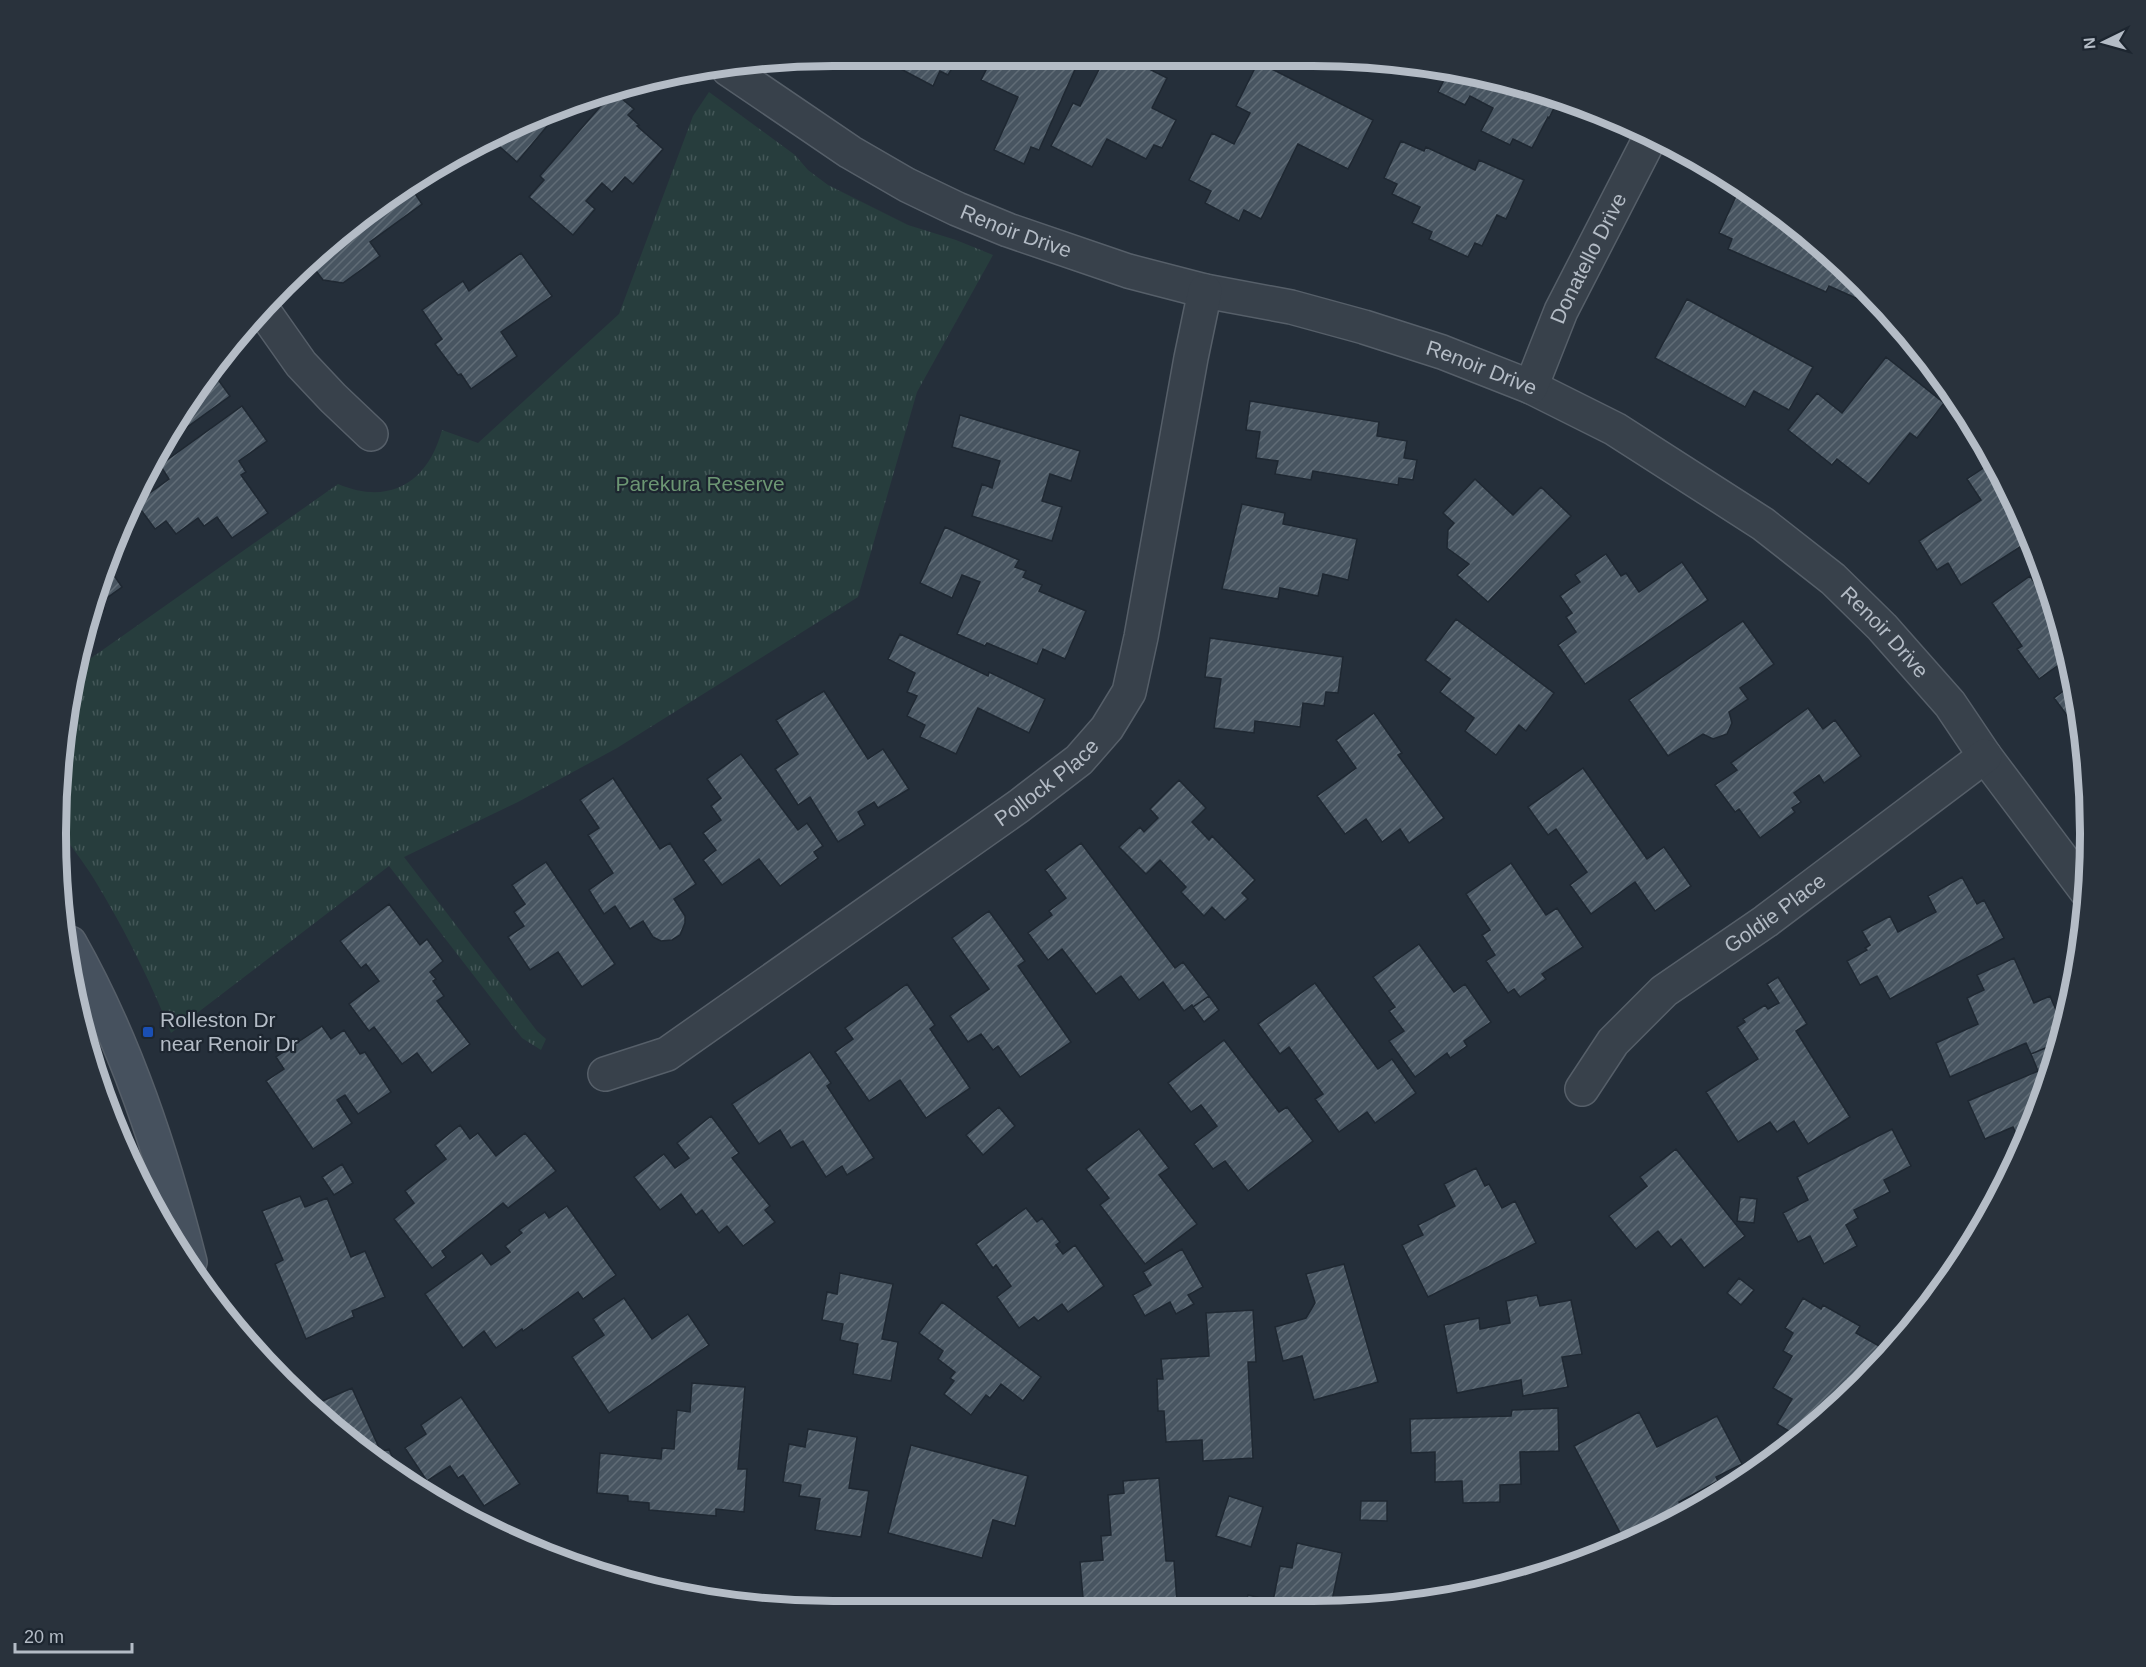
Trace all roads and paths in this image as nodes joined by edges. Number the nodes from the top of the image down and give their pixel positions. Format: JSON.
{"nodes":[{"id":1,"x":735,"y":73,"type":"edge"},
{"id":2,"x":1647,"y":143,"type":"edge"},
{"id":3,"x":1205,"y":291,"type":"junction"},
{"id":4,"x":267,"y":316,"type":"edge"},
{"id":5,"x":1532,"y":387,"type":"junction"},
{"id":6,"x":371,"y":434,"type":"dead end"},
{"id":7,"x":1985,"y":756,"type":"junction"},
{"id":8,"x":2078,"y":879,"type":"edge"},
{"id":9,"x":77,"y":956,"type":"edge"},
{"id":10,"x":605,"y":1074,"type":"dead end"},
{"id":11,"x":1582,"y":1089,"type":"dead end"},
{"id":12,"x":185,"y":1243,"type":"edge"}],
"edges":[{"from":1,"to":3,"type":"street","name":"Renoir Drive"},
{"from":2,"to":5,"type":"street","name":"Donatello Drive"},
{"from":3,"to":5,"type":"street","name":"Renoir Drive"},
{"from":3,"to":10,"type":"street","name":"Pollock Place"},
{"from":4,"to":6,"type":"street"},
{"from":5,"to":7,"type":"street","name":"Renoir Drive"},
{"from":7,"to":8,"type":"street","name":"Renoir Drive"},
{"from":7,"to":11,"type":"street","name":"Goldie Place"},
{"from":9,"to":12,"type":"main road"}]}
